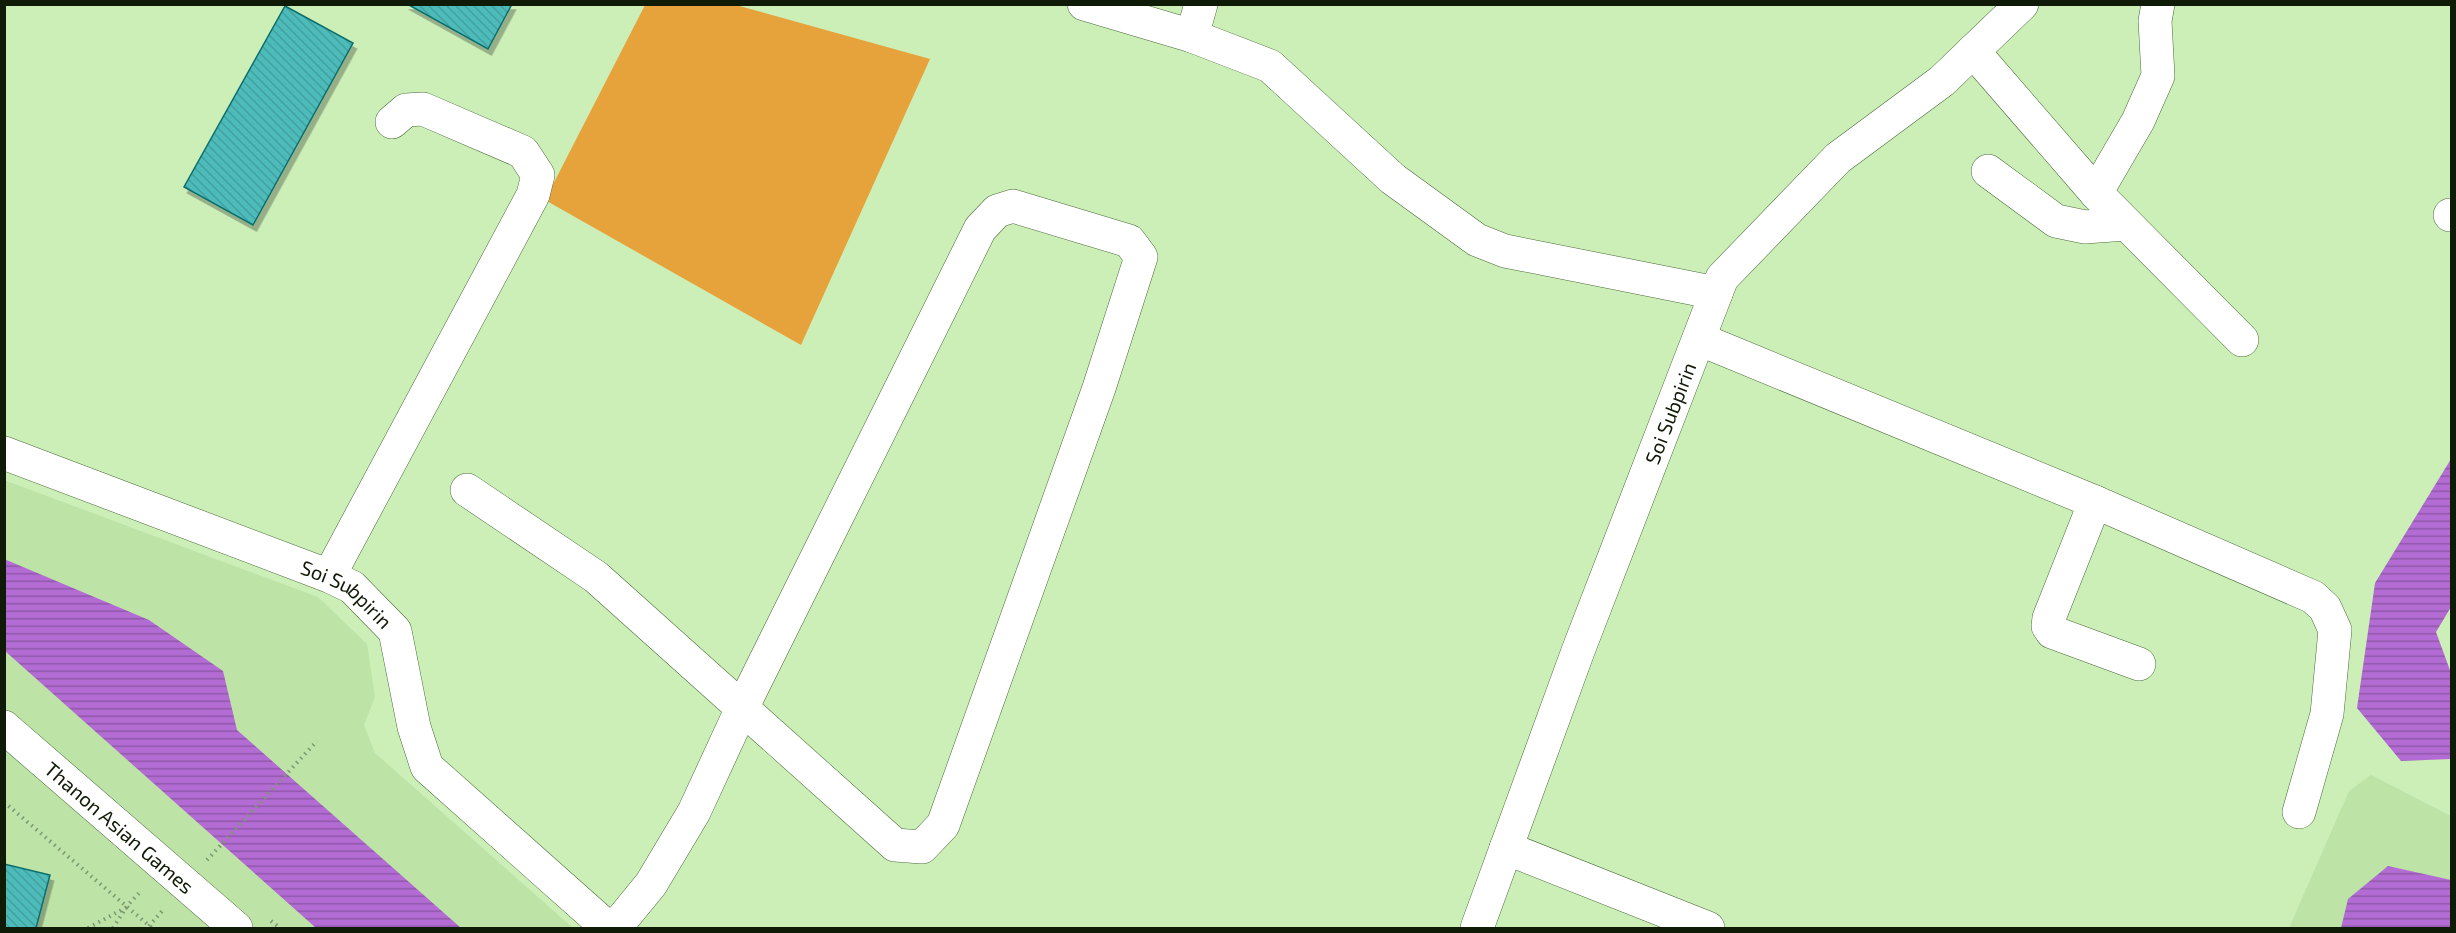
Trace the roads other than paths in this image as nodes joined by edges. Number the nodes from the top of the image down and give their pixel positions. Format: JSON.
{"nodes":[{"id":1,"x":1084,"y":4,"type":"edge"},
{"id":2,"x":1201,"y":4,"type":"edge"},
{"id":3,"x":2022,"y":4,"type":"edge"},
{"id":4,"x":2158,"y":4,"type":"edge"},
{"id":5,"x":1192,"y":36,"type":"junction"},
{"id":6,"x":1973,"y":51,"type":"junction"},
{"id":7,"x":392,"y":122,"type":"dead end"},
{"id":8,"x":1988,"y":171,"type":"dead end"},
{"id":9,"x":2096,"y":193,"type":"junction"},
{"id":10,"x":2126,"y":224,"type":"junction"},
{"id":11,"x":1716,"y":293,"type":"junction"},
{"id":12,"x":1699,"y":339,"type":"junction"},
{"id":13,"x":2242,"y":340,"type":"dead end"},
{"id":14,"x":4,"y":453,"type":"edge"},
{"id":15,"x":466,"y":490,"type":"dead end"},
{"id":16,"x":2095,"y":502,"type":"junction"},
{"id":17,"x":329,"y":576,"type":"junction"},
{"id":18,"x":2139,"y":664,"type":"dead end"},
{"id":19,"x":742,"y":708,"type":"junction"},
{"id":20,"x":4,"y":727,"type":"edge"},
{"id":21,"x":2299,"y":812,"type":"dead end"},
{"id":22,"x":1506,"y":848,"type":"junction"},
{"id":23,"x":236,"y":928,"type":"edge"},
{"id":24,"x":608,"y":928,"type":"edge"},
{"id":25,"x":615,"y":928,"type":"edge"},
{"id":26,"x":1477,"y":928,"type":"edge"},
{"id":27,"x":1708,"y":928,"type":"edge"}],
"edges":[{"from":1,"to":5,"type":"street"},
{"from":2,"to":5,"type":"street"},
{"from":3,"to":6,"type":"street","name":"Soi Subpirin"},
{"from":4,"to":9,"type":"street"},
{"from":5,"to":11,"type":"street"},
{"from":6,"to":9,"type":"street"},
{"from":6,"to":11,"type":"street","name":"Soi Subpirin"},
{"from":7,"to":17,"type":"street"},
{"from":8,"to":10,"type":"street"},
{"from":9,"to":10,"type":"street"},
{"from":10,"to":13,"type":"street"},
{"from":11,"to":12,"type":"street","name":"Soi Subpirin"},
{"from":12,"to":16,"type":"street"},
{"from":12,"to":22,"type":"street","name":"Soi Subpirin"},
{"from":14,"to":17,"type":"street","name":"Soi Subpirin"},
{"from":15,"to":19,"type":"street"},
{"from":16,"to":18,"type":"street"},
{"from":16,"to":21,"type":"street"},
{"from":17,"to":24,"type":"street","name":"Soi Subpirin"},
{"from":19,"to":19,"type":"street"},
{"from":19,"to":25,"type":"street"},
{"from":20,"to":23,"type":"street","name":"Thanon Asian Games"},
{"from":22,"to":26,"type":"street","name":"Soi Subpirin"},
{"from":22,"to":27,"type":"street"}]}
